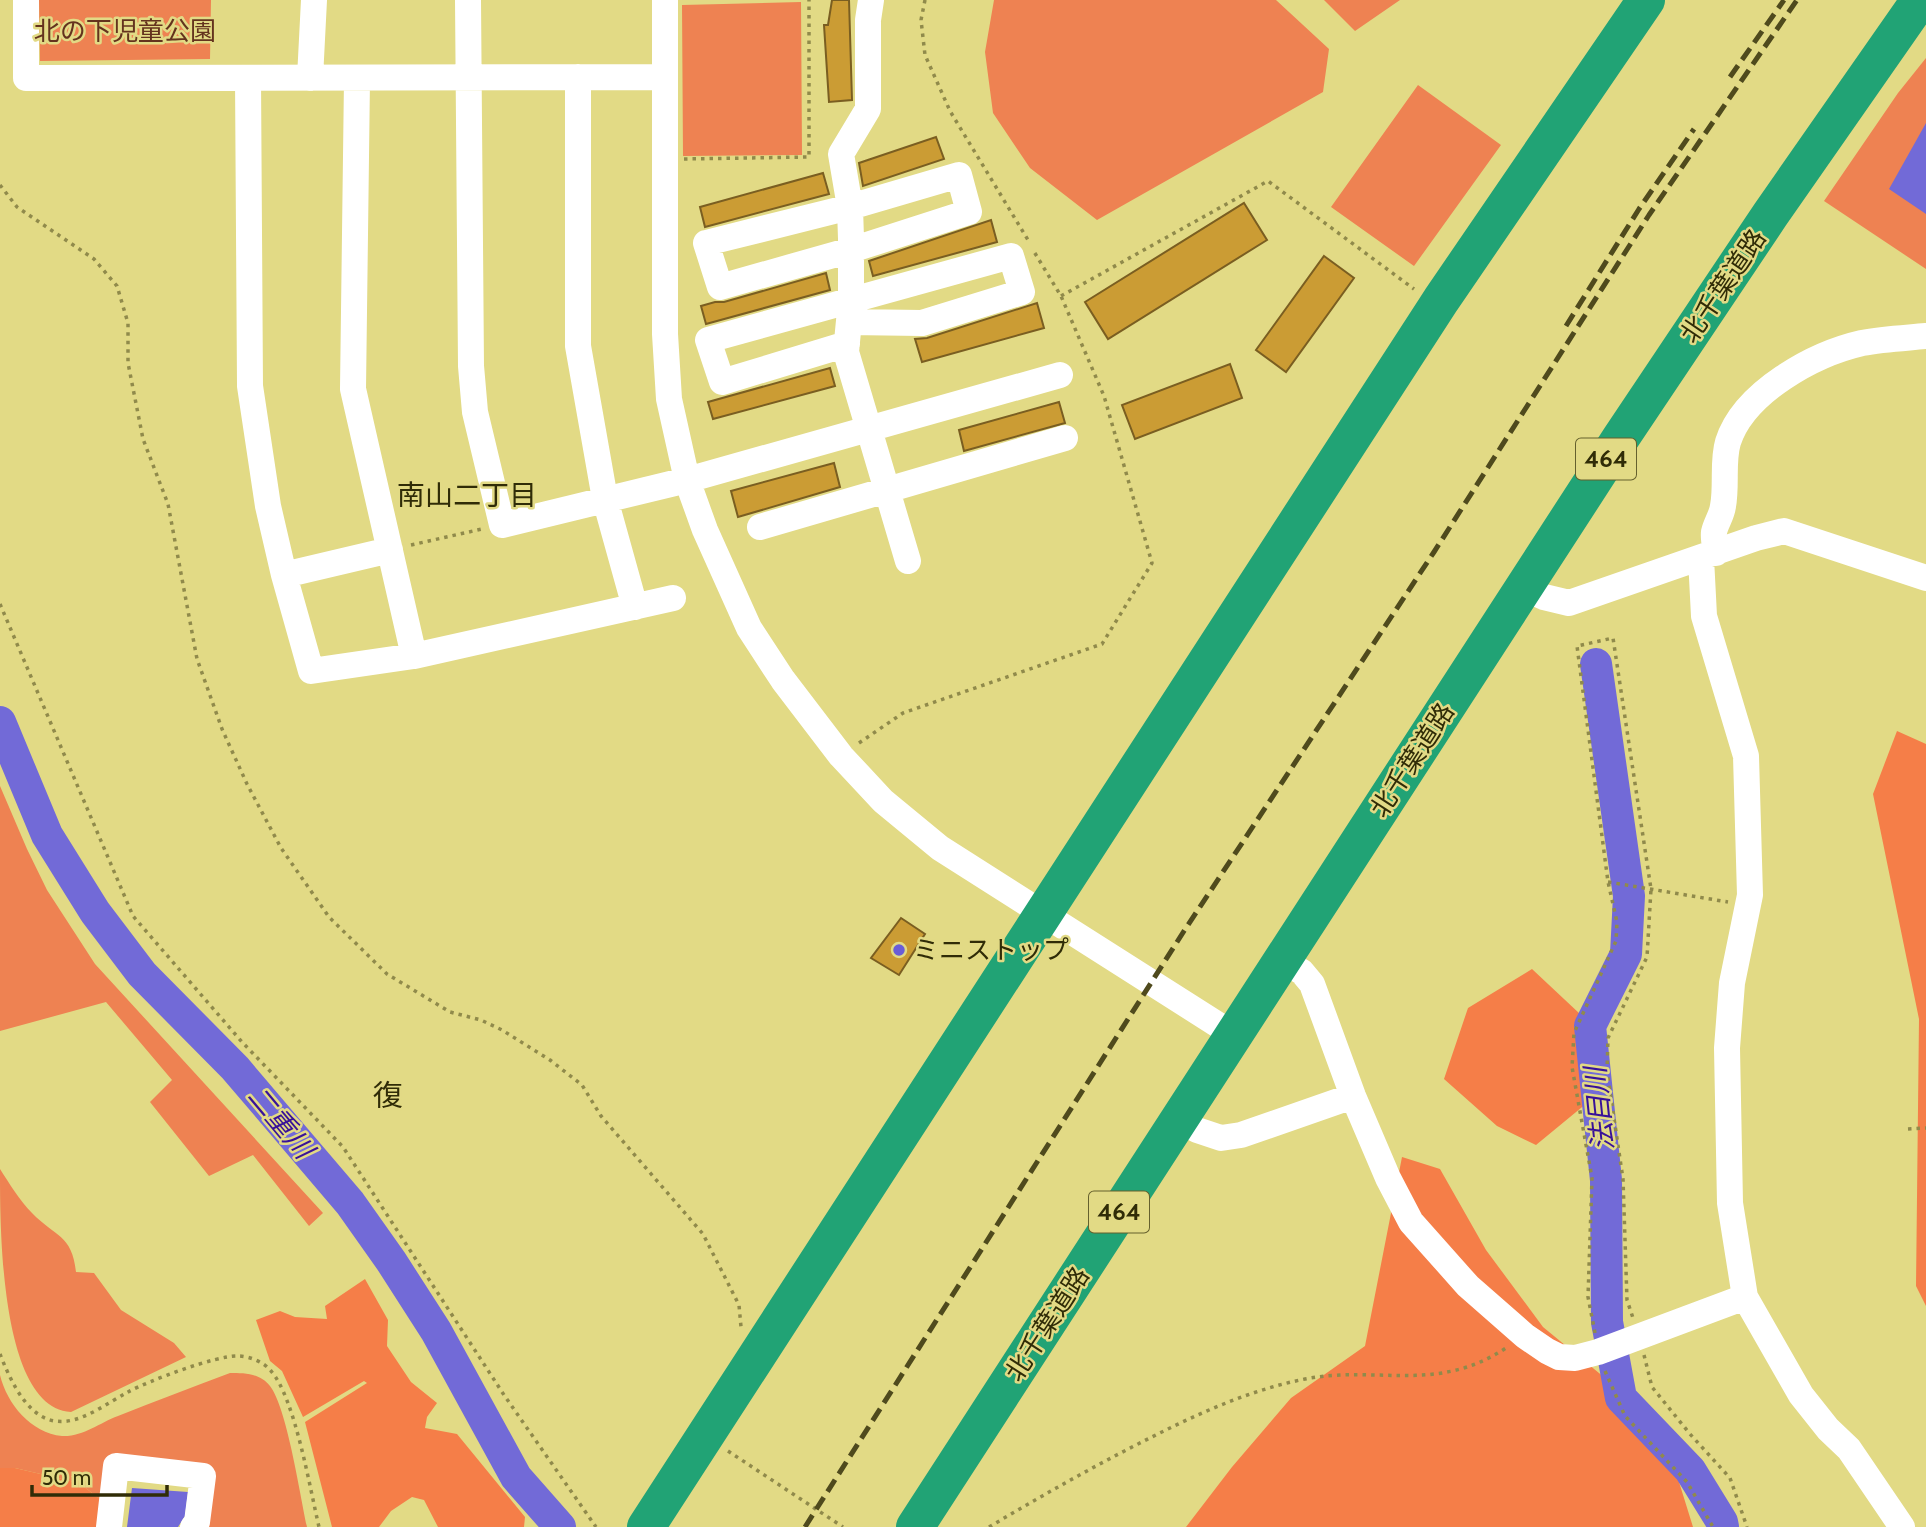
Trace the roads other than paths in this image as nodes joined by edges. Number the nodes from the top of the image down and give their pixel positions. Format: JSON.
{"nodes":[{"id":1,"x":26,"y":0,"type":"edge"},
{"id":2,"x":314,"y":0,"type":"edge"},
{"id":3,"x":468,"y":0,"type":"edge"},
{"id":4,"x":665,"y":0,"type":"edge"},
{"id":5,"x":871,"y":0,"type":"edge"},
{"id":6,"x":1646,"y":0,"type":"edge"},
{"id":7,"x":1920,"y":0,"type":"edge"},
{"id":8,"x":467,"y":77,"type":"junction"},
{"id":9,"x":578,"y":77,"type":"junction"},
{"id":10,"x":664,"y":77,"type":"junction"},
{"id":11,"x":248,"y":78,"type":"junction"},
{"id":12,"x":310,"y":78,"type":"junction"},
{"id":13,"x":357,"y":79,"type":"junction"},
{"id":14,"x":849,"y":207,"type":"junction"},
{"id":15,"x":851,"y":250,"type":"junction"},
{"id":16,"x":849,"y":322,"type":"junction"},
{"id":17,"x":1926,"y":336,"type":"edge"},
{"id":18,"x":1060,"y":375,"type":"dead end"},
{"id":19,"x":868,"y":430,"type":"junction"},
{"id":20,"x":1065,"y":438,"type":"dead end"},
{"id":21,"x":687,"y":480,"type":"junction"},
{"id":22,"x":886,"y":491,"type":"junction"},
{"id":23,"x":605,"y":499,"type":"junction"},
{"id":24,"x":760,"y":527,"type":"dead end"},
{"id":25,"x":390,"y":550,"type":"junction"},
{"id":26,"x":1708,"y":556,"type":"junction"},
{"id":27,"x":908,"y":561,"type":"dead end"},
{"id":28,"x":284,"y":575,"type":"junction"},
{"id":29,"x":1926,"y":578,"type":"edge"},
{"id":30,"x":1522,"y":588,"type":"junction"},
{"id":31,"x":673,"y":598,"type":"dead end"},
{"id":32,"x":635,"y":607,"type":"junction"},
{"id":33,"x":414,"y":656,"type":"junction"},
{"id":34,"x":1049,"y":918,"type":"junction"},
{"id":35,"x":1282,"y":960,"type":"junction"},
{"id":36,"x":1226,"y":1031,"type":"junction"},
{"id":37,"x":1353,"y":1096,"type":"junction"},
{"id":38,"x":1179,"y":1120,"type":"junction"},
{"id":39,"x":1745,"y":1297,"type":"junction"},
{"id":40,"x":109,"y":1527,"type":"edge"},
{"id":41,"x":193,"y":1527,"type":"edge"},
{"id":42,"x":646,"y":1527,"type":"edge"},
{"id":43,"x":915,"y":1527,"type":"edge"},
{"id":44,"x":1902,"y":1527,"type":"edge"}],
"edges":[{"from":1,"to":11,"type":"street"},
{"from":2,"to":12,"type":"street"},
{"from":3,"to":8,"type":"street"},
{"from":4,"to":10,"type":"street"},
{"from":5,"to":14,"type":"street"},
{"from":6,"to":34,"type":"highway"},
{"from":7,"to":30,"type":"highway","name":"北千葉道路","number":"464"},
{"from":8,"to":9,"type":"street"},
{"from":8,"to":13,"type":"street"},
{"from":8,"to":23,"type":"street"},
{"from":9,"to":10,"type":"street"},
{"from":9,"to":23,"type":"street"},
{"from":10,"to":21,"type":"street"},
{"from":11,"to":12,"type":"street"},
{"from":11,"to":28,"type":"street"},
{"from":12,"to":13,"type":"street"},
{"from":13,"to":25,"type":"street"},
{"from":14,"to":15,"type":"street"},
{"from":14,"to":15,"type":"street"},
{"from":14,"to":15,"type":"street"},
{"from":15,"to":16,"type":"street"},
{"from":16,"to":16,"type":"street"},
{"from":16,"to":19,"type":"street"},
{"from":17,"to":26,"type":"street"},
{"from":18,"to":19,"type":"street"},
{"from":19,"to":21,"type":"street"},
{"from":19,"to":22,"type":"street"},
{"from":20,"to":22,"type":"street"},
{"from":21,"to":23,"type":"street"},
{"from":21,"to":34,"type":"street"},
{"from":22,"to":24,"type":"street"},
{"from":22,"to":27,"type":"street"},
{"from":23,"to":32,"type":"street"},
{"from":25,"to":28,"type":"street"},
{"from":25,"to":33,"type":"street"},
{"from":26,"to":29,"type":"street"},
{"from":26,"to":30,"type":"street"},
{"from":26,"to":39,"type":"street"},
{"from":28,"to":33,"type":"street"},
{"from":30,"to":35,"type":"highway","name":"北千葉道路","number":"464"},
{"from":31,"to":32,"type":"street"},
{"from":32,"to":33,"type":"street"},
{"from":34,"to":36,"type":"street"},
{"from":34,"to":42,"type":"highway"},
{"from":35,"to":36,"type":"highway","name":"北千葉道路","number":"464"},
{"from":35,"to":37,"type":"street"},
{"from":36,"to":38,"type":"highway","name":"北千葉道路","number":"464"},
{"from":37,"to":38,"type":"street"},
{"from":37,"to":39,"type":"street"},
{"from":38,"to":43,"type":"highway","name":"北千葉道路","number":"464"},
{"from":39,"to":44,"type":"street"},
{"from":40,"to":41,"type":"street"}]}
